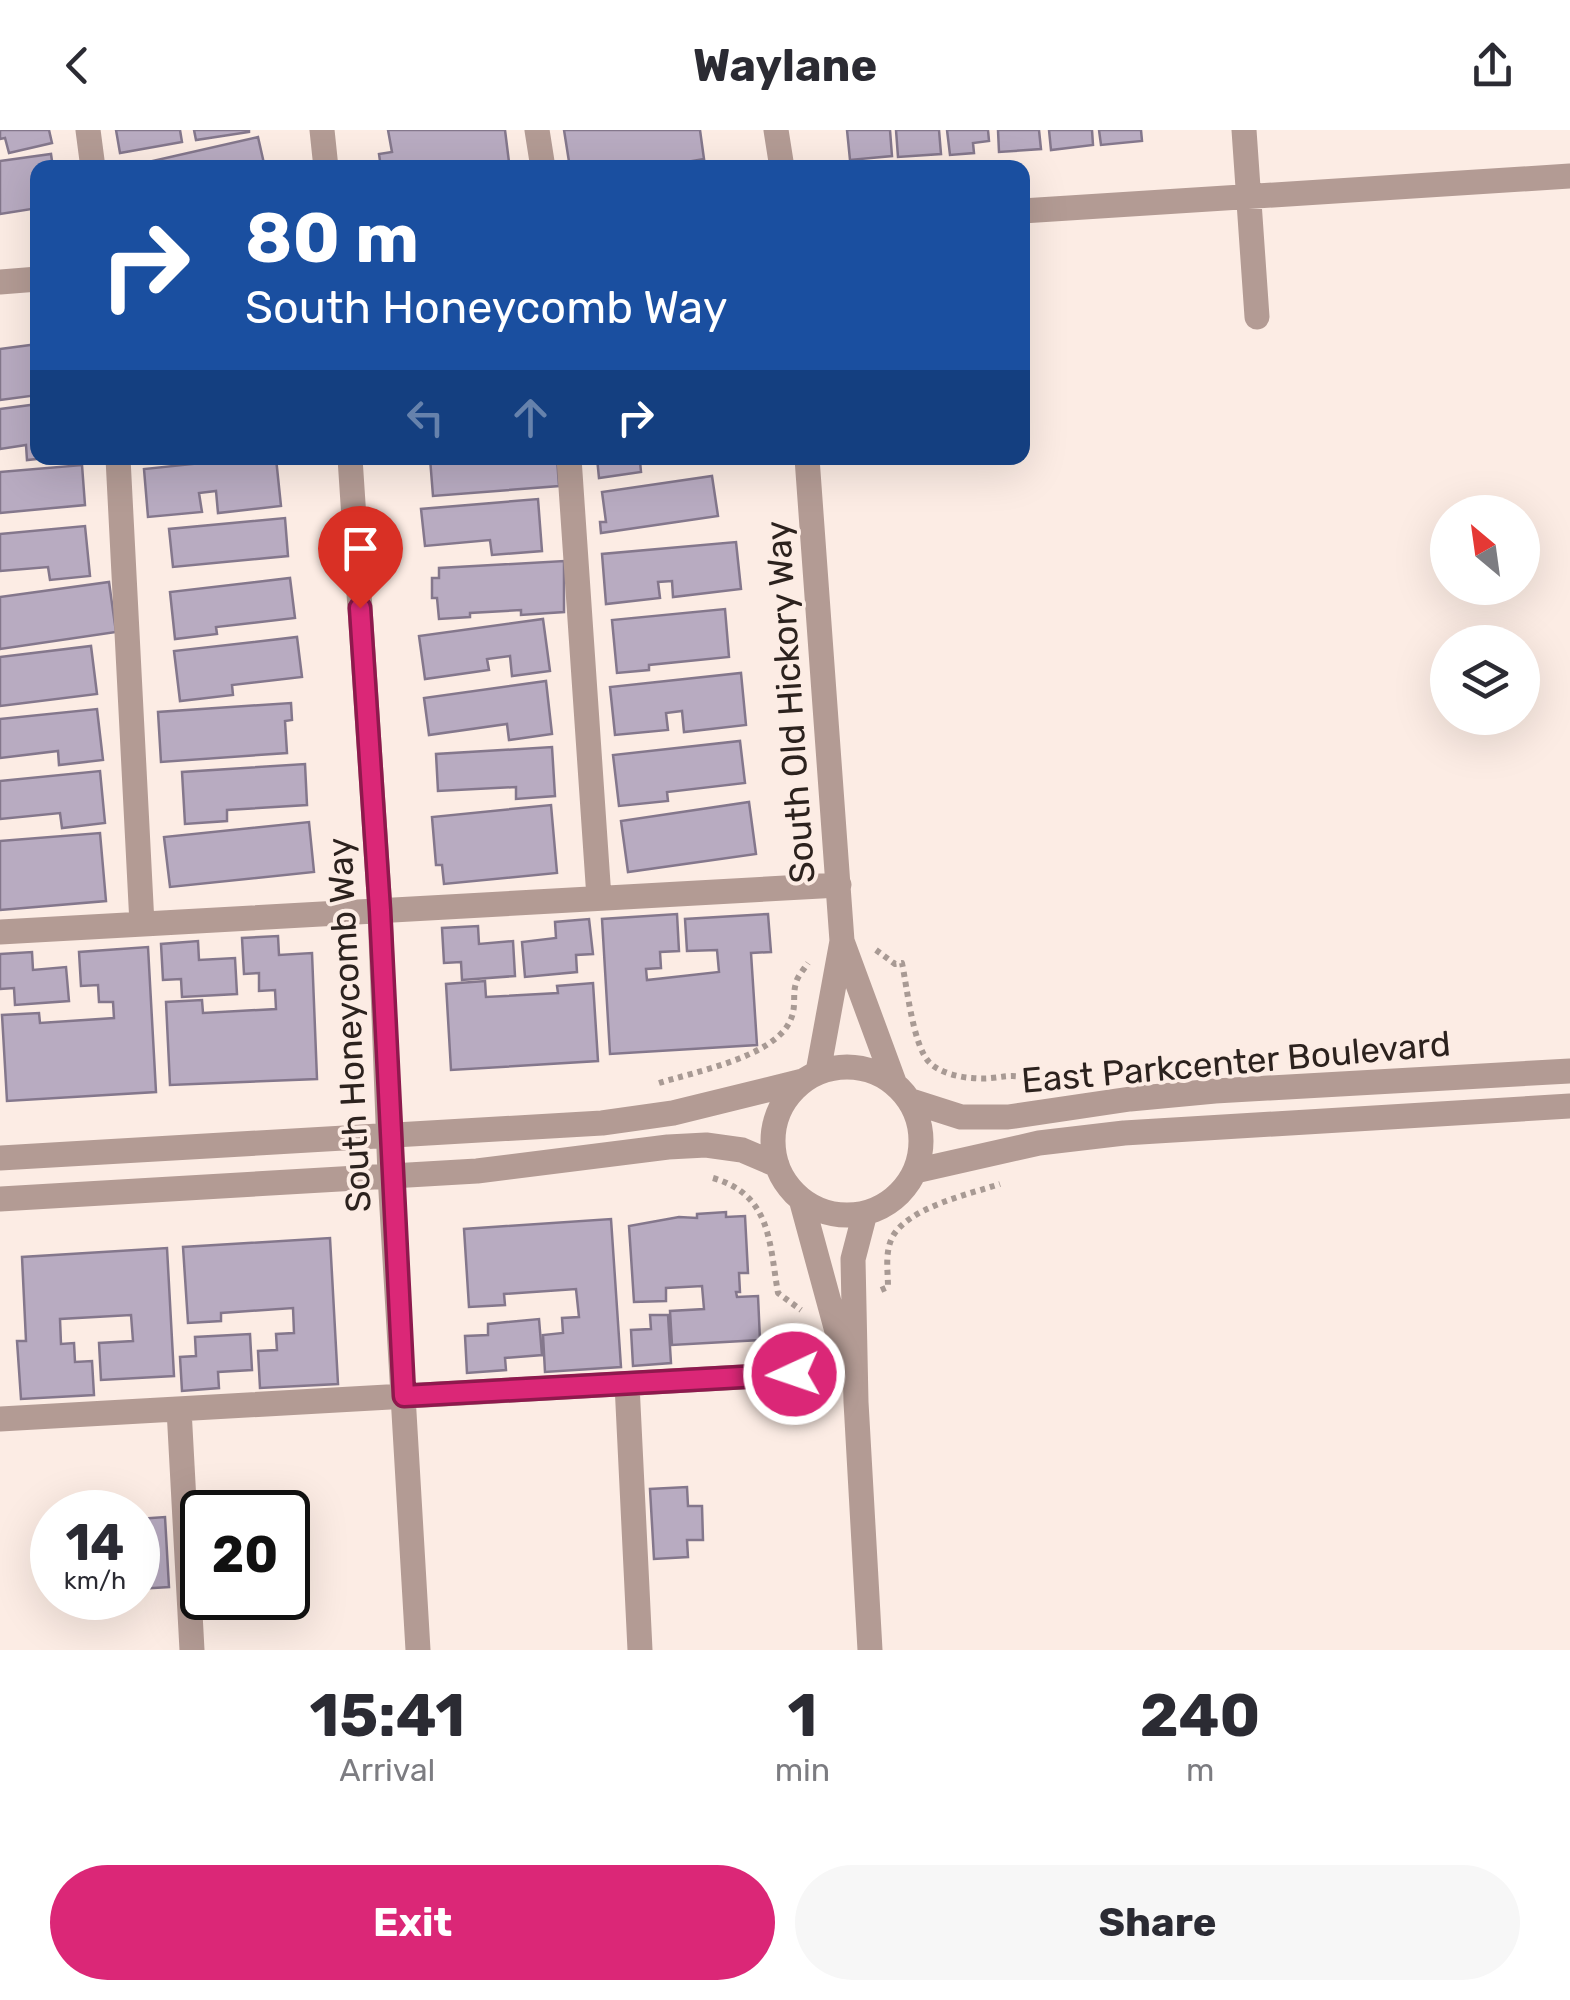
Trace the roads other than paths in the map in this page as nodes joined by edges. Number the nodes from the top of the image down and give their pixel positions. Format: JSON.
{"nodes":[{"id":1,"x":88,"y":130,"type":"edge"},
{"id":2,"x":322,"y":130,"type":"edge"},
{"id":3,"x":537,"y":130,"type":"edge"},
{"id":4,"x":776,"y":130,"type":"edge"},
{"id":5,"x":1244,"y":130,"type":"edge"},
{"id":6,"x":92,"y":160,"type":"edge"},
{"id":7,"x":325,"y":160,"type":"edge"},
{"id":8,"x":542,"y":160,"type":"edge"},
{"id":9,"x":781,"y":160,"type":"edge"},
{"id":10,"x":1570,"y":176,"type":"edge"},
{"id":11,"x":1248,"y":196,"type":"junction"},
{"id":12,"x":1030,"y":210,"type":"edge"},
{"id":13,"x":30,"y":279,"type":"edge"},
{"id":14,"x":0,"y":282,"type":"edge"},
{"id":15,"x":1257,"y":317,"type":"dead end"},
{"id":16,"x":118,"y":465,"type":"edge"},
{"id":17,"x":350,"y":465,"type":"edge"},
{"id":18,"x":569,"y":465,"type":"edge"},
{"id":19,"x":809,"y":465,"type":"edge"},
{"id":20,"x":839,"y":885,"type":"junction"},
{"id":21,"x":599,"y":898,"type":"junction"},
{"id":22,"x":380,"y":910,"type":"junction"},
{"id":23,"x":142,"y":924,"type":"junction"},
{"id":24,"x":0,"y":932,"type":"edge"},
{"id":25,"x":842,"y":941,"type":"junction"},
{"id":26,"x":1570,"y":1071,"type":"edge"},
{"id":27,"x":811,"y":1076,"type":"junction"},
{"id":28,"x":902,"y":1091,"type":"junction"},
{"id":29,"x":1570,"y":1106,"type":"edge"},
{"id":30,"x":390,"y":1136,"type":"junction"},
{"id":31,"x":0,"y":1158,"type":"edge"},
{"id":32,"x":776,"y":1165,"type":"junction"},
{"id":33,"x":916,"y":1171,"type":"junction"},
{"id":34,"x":390,"y":1175,"type":"junction"},
{"id":35,"x":0,"y":1199,"type":"edge"},
{"id":36,"x":801,"y":1199,"type":"junction"},
{"id":37,"x":865,"y":1213,"type":"junction"},
{"id":38,"x":848,"y":1372,"type":"junction"},
{"id":39,"x":627,"y":1384,"type":"junction"},
{"id":40,"x":404,"y":1396,"type":"junction"},
{"id":41,"x":856,"y":1402,"type":"junction"},
{"id":42,"x":179,"y":1409,"type":"junction"},
{"id":43,"x":0,"y":1419,"type":"edge"},
{"id":44,"x":192,"y":1650,"type":"edge"},
{"id":45,"x":418,"y":1650,"type":"edge"},
{"id":46,"x":640,"y":1650,"type":"edge"},
{"id":47,"x":870,"y":1650,"type":"edge"}],
"edges":[{"from":1,"to":6,"type":"street"},
{"from":2,"to":7,"type":"street"},
{"from":3,"to":8,"type":"street"},
{"from":4,"to":9,"type":"street"},
{"from":5,"to":11,"type":"street"},
{"from":10,"to":11,"type":"street"},
{"from":11,"to":12,"type":"street"},
{"from":11,"to":15,"type":"street"},
{"from":13,"to":14,"type":"street"},
{"from":16,"to":23,"type":"street"},
{"from":17,"to":22,"type":"street","name":"South Honeycomb Way"},
{"from":18,"to":21,"type":"street"},
{"from":19,"to":20,"type":"street","name":"South Old Hickory Way"},
{"from":20,"to":21,"type":"street"},
{"from":20,"to":25,"type":"street","name":"South Old Hickory Way"},
{"from":21,"to":22,"type":"street"},
{"from":22,"to":23,"type":"street"},
{"from":22,"to":30,"type":"street","name":"South Honeycomb Way"},
{"from":23,"to":24,"type":"street"},
{"from":25,"to":27,"type":"street","name":"South Old Hickory Way"},
{"from":25,"to":28,"type":"street","name":"South Old Hickory Way"},
{"from":26,"to":28,"type":"street","name":"East Parkcenter Boulevard"},
{"from":27,"to":28,"type":"street"},
{"from":27,"to":30,"type":"street"},
{"from":27,"to":32,"type":"street"},
{"from":28,"to":33,"type":"street"},
{"from":29,"to":33,"type":"street","name":"East Parkcenter Boulevard"},
{"from":30,"to":31,"type":"street"},
{"from":30,"to":34,"type":"street","name":"South Honeycomb Way"},
{"from":32,"to":34,"type":"street"},
{"from":32,"to":36,"type":"street"},
{"from":33,"to":37,"type":"street"},
{"from":34,"to":35,"type":"street"},
{"from":34,"to":40,"type":"street","name":"South Honeycomb Way"},
{"from":36,"to":37,"type":"street"},
{"from":36,"to":38,"type":"street"},
{"from":37,"to":41,"type":"street"},
{"from":38,"to":39,"type":"street"},
{"from":38,"to":41,"type":"street"},
{"from":39,"to":40,"type":"street"},
{"from":39,"to":46,"type":"street"},
{"from":40,"to":42,"type":"street"},
{"from":40,"to":45,"type":"street","name":"South Honeycomb Way"},
{"from":41,"to":47,"type":"street"},
{"from":42,"to":43,"type":"street"},
{"from":42,"to":44,"type":"street"}]}
